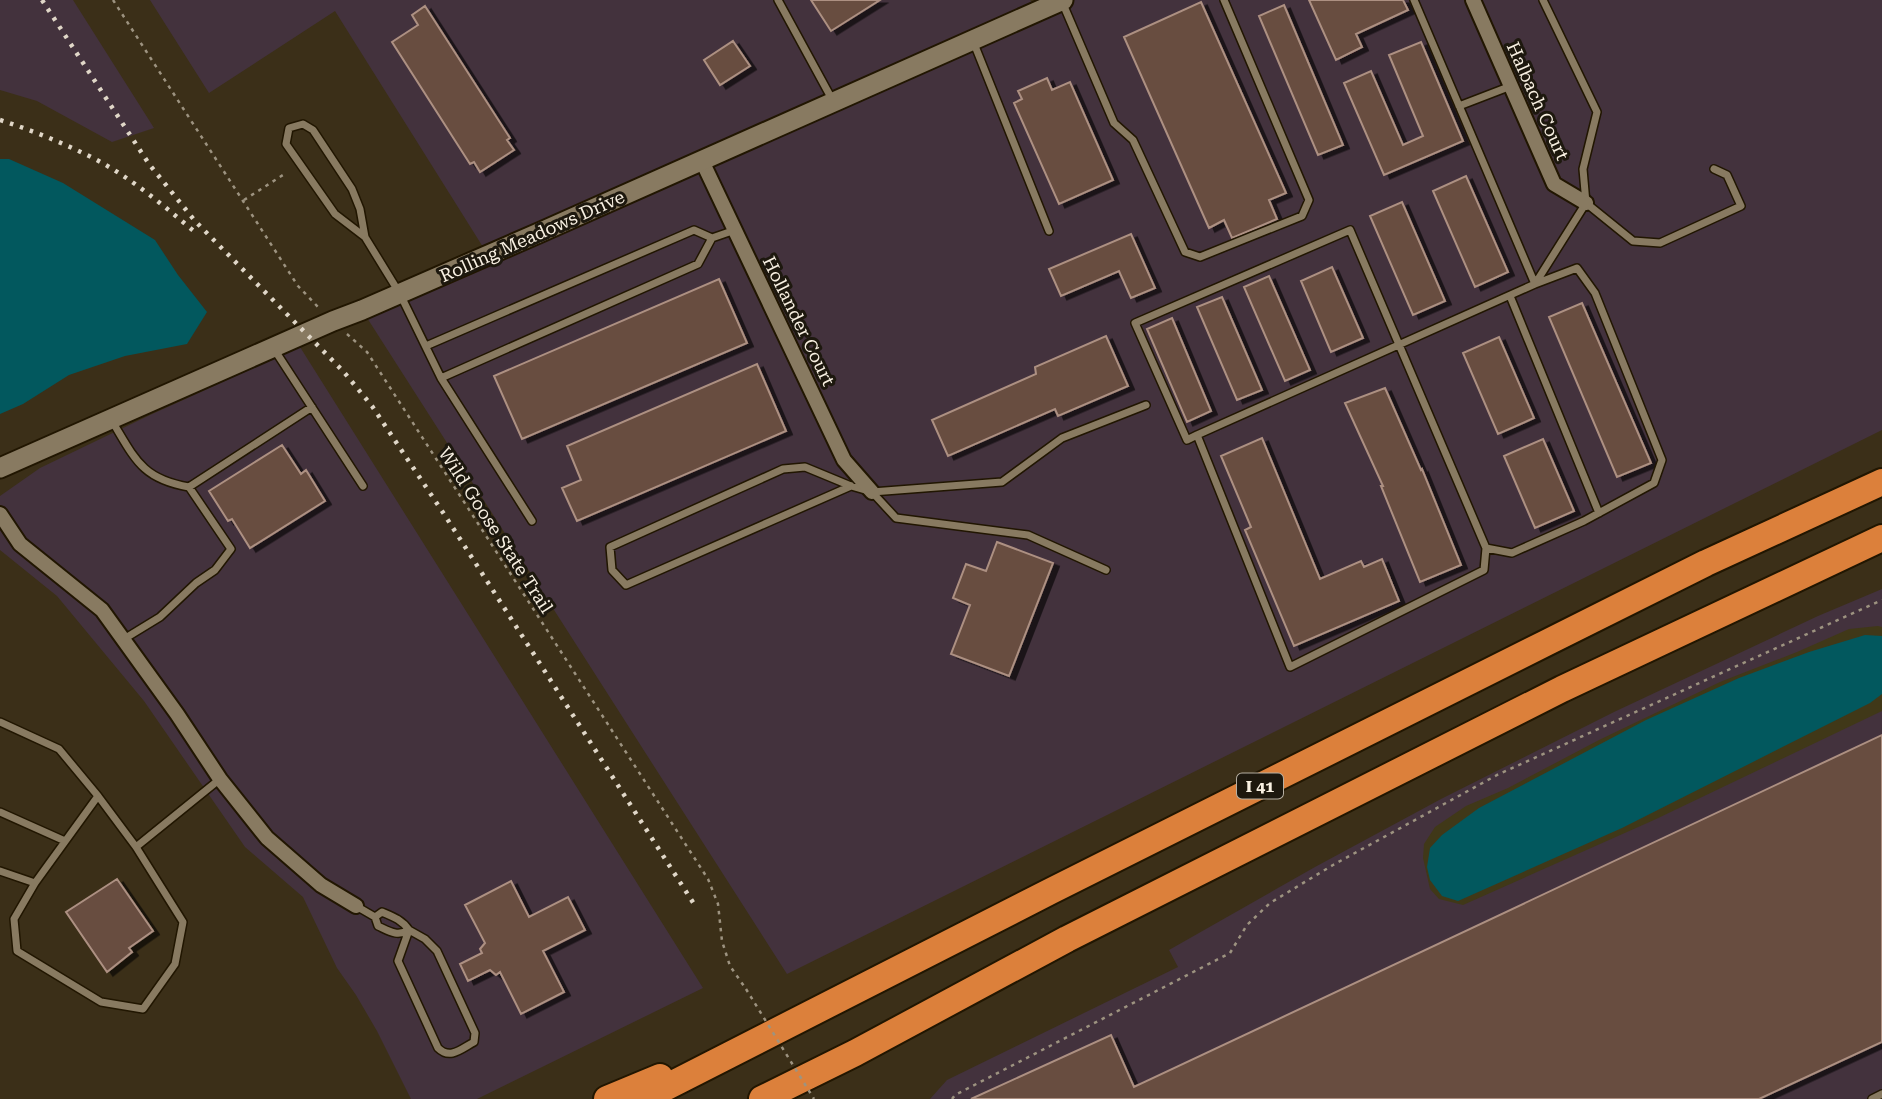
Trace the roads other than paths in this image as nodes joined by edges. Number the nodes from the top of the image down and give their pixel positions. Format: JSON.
{"nodes":[{"id":1,"x":778,"y":0,"type":"edge"},
{"id":2,"x":1062,"y":0,"type":"edge"},
{"id":3,"x":1224,"y":0,"type":"edge"},
{"id":4,"x":1414,"y":0,"type":"edge"},
{"id":5,"x":1473,"y":0,"type":"edge"},
{"id":6,"x":1543,"y":0,"type":"edge"},
{"id":7,"x":1033,"y":6,"type":"edge"},
{"id":8,"x":973,"y":40,"type":"junction"},
{"id":9,"x":1511,"y":86,"type":"junction"},
{"id":10,"x":833,"y":102,"type":"junction"},
{"id":11,"x":1459,"y":106,"type":"junction"},
{"id":12,"x":702,"y":161,"type":"junction"},
{"id":13,"x":1714,"y":169,"type":"dead end"},
{"id":14,"x":1586,"y":203,"type":"junction"},
{"id":15,"x":735,"y":230,"type":"junction"},
{"id":16,"x":1049,"y":231,"type":"dead end"},
{"id":17,"x":365,"y":237,"type":"junction"},
{"id":18,"x":712,"y":238,"type":"junction"},
{"id":19,"x":1535,"y":284,"type":"junction"},
{"id":20,"x":400,"y":294,"type":"junction"},
{"id":21,"x":1510,"y":296,"type":"junction"},
{"id":22,"x":1399,"y":345,"type":"junction"},
{"id":23,"x":426,"y":346,"type":"junction"},
{"id":24,"x":274,"y":348,"type":"junction"},
{"id":25,"x":441,"y":378,"type":"junction"},
{"id":26,"x":1146,"y":405,"type":"dead end"},
{"id":27,"x":312,"y":407,"type":"junction"},
{"id":28,"x":110,"y":419,"type":"junction"},
{"id":29,"x":1198,"y":435,"type":"junction"},
{"id":30,"x":0,"y":468,"type":"edge"},
{"id":31,"x":1875,"y":484,"type":"edge"},
{"id":32,"x":189,"y":486,"type":"junction"},
{"id":33,"x":363,"y":486,"type":"dead end"},
{"id":34,"x":851,"y":486,"type":"junction"},
{"id":35,"x":872,"y":492,"type":"junction"},
{"id":36,"x":1599,"y":513,"type":"junction"},
{"id":37,"x":0,"y":514,"type":"edge"},
{"id":38,"x":532,"y":521,"type":"dead end"},
{"id":39,"x":1882,"y":538,"type":"edge"},
{"id":40,"x":1486,"y":548,"type":"junction"},
{"id":41,"x":1105,"y":570,"type":"dead end"},
{"id":42,"x":123,"y":640,"type":"junction"},
{"id":43,"x":0,"y":722,"type":"edge"},
{"id":44,"x":220,"y":779,"type":"junction"},
{"id":45,"x":98,"y":796,"type":"junction"},
{"id":46,"x":0,"y":812,"type":"edge"},
{"id":47,"x":65,"y":841,"type":"junction"},
{"id":48,"x":136,"y":847,"type":"junction"},
{"id":49,"x":0,"y":871,"type":"edge"},
{"id":50,"x":35,"y":883,"type":"junction"},
{"id":51,"x":356,"y":906,"type":"joint"},
{"id":52,"x":374,"y":917,"type":"junction"},
{"id":53,"x":409,"y":930,"type":"junction"},
{"id":54,"x":753,"y":1042,"type":"junction"},
{"id":55,"x":855,"y":1053,"type":"junction"},
{"id":56,"x":1882,"y":1094,"type":"edge"},
{"id":57,"x":607,"y":1099,"type":"edge"},
{"id":58,"x":643,"y":1099,"type":"edge"},
{"id":59,"x":762,"y":1099,"type":"edge"},
{"id":60,"x":779,"y":1099,"type":"edge"},
{"id":61,"x":1872,"y":1099,"type":"edge"}],
"edges":[{"from":1,"to":10,"type":"lane"},
{"from":2,"to":3,"type":"lane"},
{"from":2,"to":7,"type":"main road","name":"Rolling Meadows Drive"},
{"from":4,"to":11,"type":"lane"},
{"from":5,"to":9,"type":"street","name":"Halbach Court"},
{"from":6,"to":14,"type":"lane"},
{"from":7,"to":8,"type":"main road","name":"Rolling Meadows Drive"},
{"from":8,"to":10,"type":"main road","name":"Rolling Meadows Drive"},
{"from":8,"to":16,"type":"lane"},
{"from":9,"to":11,"type":"lane"},
{"from":9,"to":14,"type":"street","name":"Halbach Court"},
{"from":10,"to":12,"type":"main road","name":"Rolling Meadows Drive"},
{"from":11,"to":19,"type":"lane"},
{"from":12,"to":15,"type":"street","name":"Hollander Court"},
{"from":12,"to":20,"type":"main road","name":"Rolling Meadows Drive"},
{"from":13,"to":14,"type":"lane"},
{"from":14,"to":19,"type":"lane"},
{"from":15,"to":18,"type":"lane"},
{"from":15,"to":35,"type":"street","name":"Hollander Court"},
{"from":17,"to":17,"type":"lane"},
{"from":17,"to":20,"type":"lane"},
{"from":18,"to":23,"type":"lane"},
{"from":18,"to":25,"type":"lane"},
{"from":19,"to":21,"type":"lane"},
{"from":19,"to":36,"type":"lane"},
{"from":20,"to":23,"type":"lane"},
{"from":20,"to":24,"type":"main road","name":"Rolling Meadows Drive"},
{"from":21,"to":22,"type":"lane"},
{"from":21,"to":36,"type":"lane"},
{"from":22,"to":29,"type":"lane"},
{"from":22,"to":29,"type":"lane"},
{"from":22,"to":40,"type":"lane"},
{"from":23,"to":25,"type":"lane"},
{"from":24,"to":27,"type":"lane"},
{"from":24,"to":28,"type":"main road","name":"Rolling Meadows Drive"},
{"from":25,"to":38,"type":"lane"},
{"from":26,"to":35,"type":"lane"},
{"from":27,"to":32,"type":"lane"},
{"from":27,"to":33,"type":"lane"},
{"from":28,"to":30,"type":"main road","name":"Rolling Meadows Drive"},
{"from":28,"to":32,"type":"lane"},
{"from":29,"to":40,"type":"lane"},
{"from":31,"to":54,"type":"highway","number":"I 41"},
{"from":32,"to":42,"type":"lane"},
{"from":34,"to":34,"type":"lane"},
{"from":34,"to":35,"type":"lane"},
{"from":35,"to":41,"type":"lane"},
{"from":36,"to":40,"type":"lane"},
{"from":37,"to":42,"type":"street"},
{"from":39,"to":55,"type":"highway"},
{"from":42,"to":44,"type":"street"},
{"from":43,"to":45,"type":"lane"},
{"from":44,"to":48,"type":"lane"},
{"from":44,"to":51,"type":"street"},
{"from":45,"to":47,"type":"lane"},
{"from":45,"to":48,"type":"lane"},
{"from":46,"to":47,"type":"lane"},
{"from":47,"to":50,"type":"lane"},
{"from":48,"to":50,"type":"lane"},
{"from":49,"to":50,"type":"lane"},
{"from":51,"to":52,"type":"lane"},
{"from":52,"to":53,"type":"lane"},
{"from":52,"to":53,"type":"lane"},
{"from":53,"to":53,"type":"lane"},
{"from":54,"to":57,"type":"highway"},
{"from":54,"to":58,"type":"highway","number":"I 41"},
{"from":55,"to":59,"type":"highway"},
{"from":55,"to":60,"type":"highway"},
{"from":56,"to":61,"type":"lane"}]}
